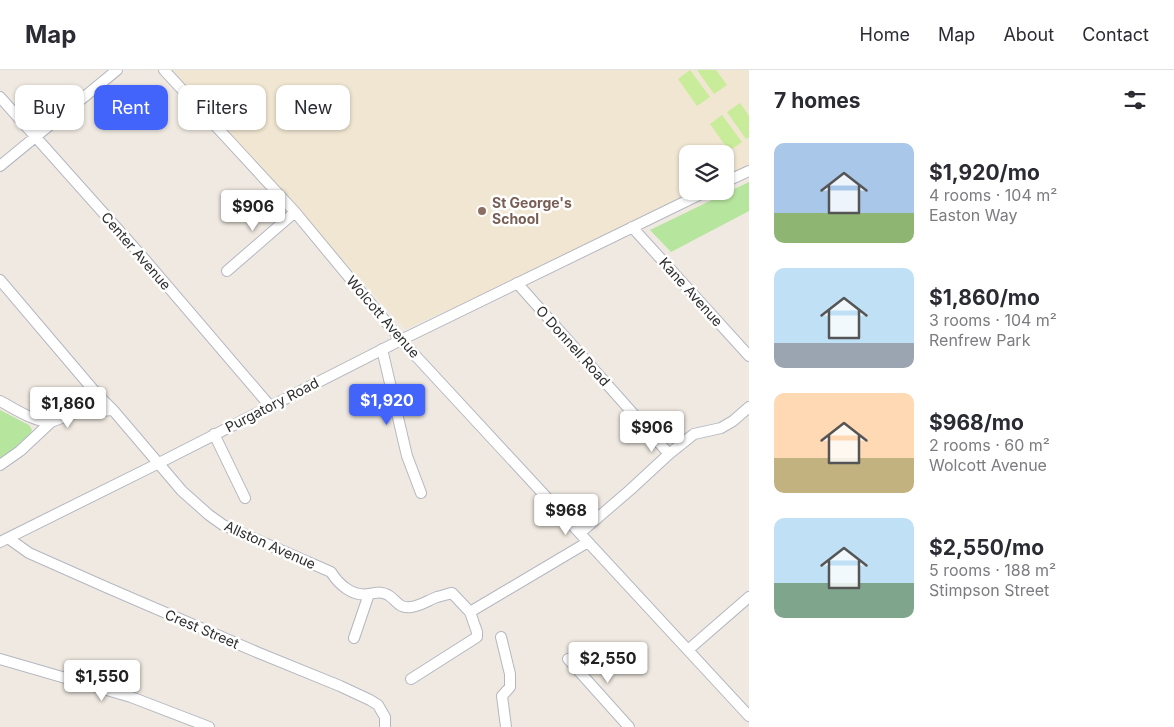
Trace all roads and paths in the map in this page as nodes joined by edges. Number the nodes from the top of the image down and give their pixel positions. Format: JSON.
{"nodes":[{"id":1,"x":117,"y":70,"type":"edge"},
{"id":2,"x":164,"y":70,"type":"edge"},
{"id":3,"x":0,"y":97,"type":"edge"},
{"id":4,"x":36,"y":137,"type":"junction"},
{"id":5,"x":0,"y":166,"type":"edge"},
{"id":6,"x":749,"y":171,"type":"edge"},
{"id":7,"x":734,"y":178,"type":"edge"},
{"id":8,"x":688,"y":200,"type":"edge"},
{"id":9,"x":295,"y":212,"type":"junction"},
{"id":10,"x":632,"y":227,"type":"junction"},
{"id":11,"x":227,"y":270,"type":"dead end"},
{"id":12,"x":0,"y":280,"type":"edge"},
{"id":13,"x":517,"y":283,"type":"junction"},
{"id":14,"x":401,"y":340,"type":"junction"},
{"id":15,"x":382,"y":349,"type":"junction"},
{"id":16,"x":749,"y":356,"type":"edge"},
{"id":17,"x":96,"y":393,"type":"junction"},
{"id":18,"x":0,"y":401,"type":"edge"},
{"id":19,"x":270,"y":406,"type":"junction"},
{"id":20,"x":749,"y":407,"type":"edge"},
{"id":21,"x":113,"y":410,"type":"junction"},
{"id":22,"x":75,"y":413,"type":"junction"},
{"id":23,"x":51,"y":422,"type":"junction"},
{"id":24,"x":214,"y":434,"type":"junction"},
{"id":25,"x":670,"y":454,"type":"junction"},
{"id":26,"x":159,"y":463,"type":"junction"},
{"id":27,"x":0,"y":465,"type":"edge"},
{"id":28,"x":421,"y":493,"type":"dead end"},
{"id":29,"x":245,"y":498,"type":"dead end"},
{"id":30,"x":580,"y":533,"type":"junction"},
{"id":31,"x":4,"y":540,"type":"edge"},
{"id":32,"x":588,"y":542,"type":"junction"},
{"id":33,"x":369,"y":594,"type":"junction"},
{"id":34,"x":749,"y":597,"type":"edge"},
{"id":35,"x":470,"y":612,"type":"junction"},
{"id":36,"x":354,"y":638,"type":"dead end"},
{"id":37,"x":502,"y":638,"type":"dead end"},
{"id":38,"x":688,"y":650,"type":"junction"},
{"id":39,"x":0,"y":659,"type":"edge"},
{"id":40,"x":568,"y":659,"type":"dead end"},
{"id":41,"x":411,"y":679,"type":"dead end"},
{"id":42,"x":749,"y":716,"type":"edge"},
{"id":43,"x":209,"y":727,"type":"edge"},
{"id":44,"x":385,"y":727,"type":"edge"},
{"id":45,"x":506,"y":727,"type":"edge"},
{"id":46,"x":629,"y":727,"type":"edge"}],
"edges":[{"from":1,"to":4,"type":"street"},
{"from":2,"to":9,"type":"street","name":"Wolcott Avenue"},
{"from":3,"to":4,"type":"street","name":"Center Avenue"},
{"from":4,"to":5,"type":"street"},
{"from":4,"to":19,"type":"street","name":"Center Avenue"},
{"from":6,"to":7,"type":"street"},
{"from":8,"to":10,"type":"street","name":"Purgatory Road"},
{"from":9,"to":11,"type":"street"},
{"from":9,"to":14,"type":"street","name":"Wolcott Avenue"},
{"from":10,"to":13,"type":"street","name":"Purgatory Road"},
{"from":10,"to":16,"type":"street","name":"Kane Avenue"},
{"from":12,"to":17,"type":"street","name":"Allston Avenue"},
{"from":13,"to":14,"type":"street","name":"Purgatory Road"},
{"from":13,"to":25,"type":"street","name":"O Donnell Road"},
{"from":14,"to":15,"type":"street","name":"Purgatory Road"},
{"from":14,"to":30,"type":"street","name":"Wolcott Avenue"},
{"from":15,"to":19,"type":"street","name":"Purgatory Road"},
{"from":15,"to":28,"type":"street"},
{"from":17,"to":21,"type":"street","name":"Allston Avenue"},
{"from":17,"to":22,"type":"street"},
{"from":18,"to":23,"type":"street"},
{"from":19,"to":24,"type":"street","name":"Purgatory Road"},
{"from":20,"to":25,"type":"street"},
{"from":21,"to":22,"type":"street"},
{"from":21,"to":26,"type":"street","name":"Allston Avenue"},
{"from":22,"to":23,"type":"street"},
{"from":23,"to":27,"type":"street"},
{"from":24,"to":26,"type":"street","name":"Purgatory Road"},
{"from":24,"to":29,"type":"street"},
{"from":25,"to":30,"type":"street"},
{"from":26,"to":31,"type":"street","name":"Purgatory Road"},
{"from":26,"to":33,"type":"street","name":"Allston Avenue"},
{"from":30,"to":32,"type":"street","name":"Wolcott Avenue"},
{"from":31,"to":44,"type":"street","name":"Crest Street"},
{"from":32,"to":35,"type":"street"},
{"from":32,"to":38,"type":"street","name":"Wolcott Avenue"},
{"from":33,"to":35,"type":"street","name":"Allston Avenue"},
{"from":33,"to":36,"type":"street"},
{"from":34,"to":38,"type":"street"},
{"from":35,"to":41,"type":"street"},
{"from":37,"to":45,"type":"street"},
{"from":38,"to":42,"type":"street","name":"Wolcott Avenue"},
{"from":39,"to":43,"type":"street"},
{"from":40,"to":46,"type":"street"}]}
